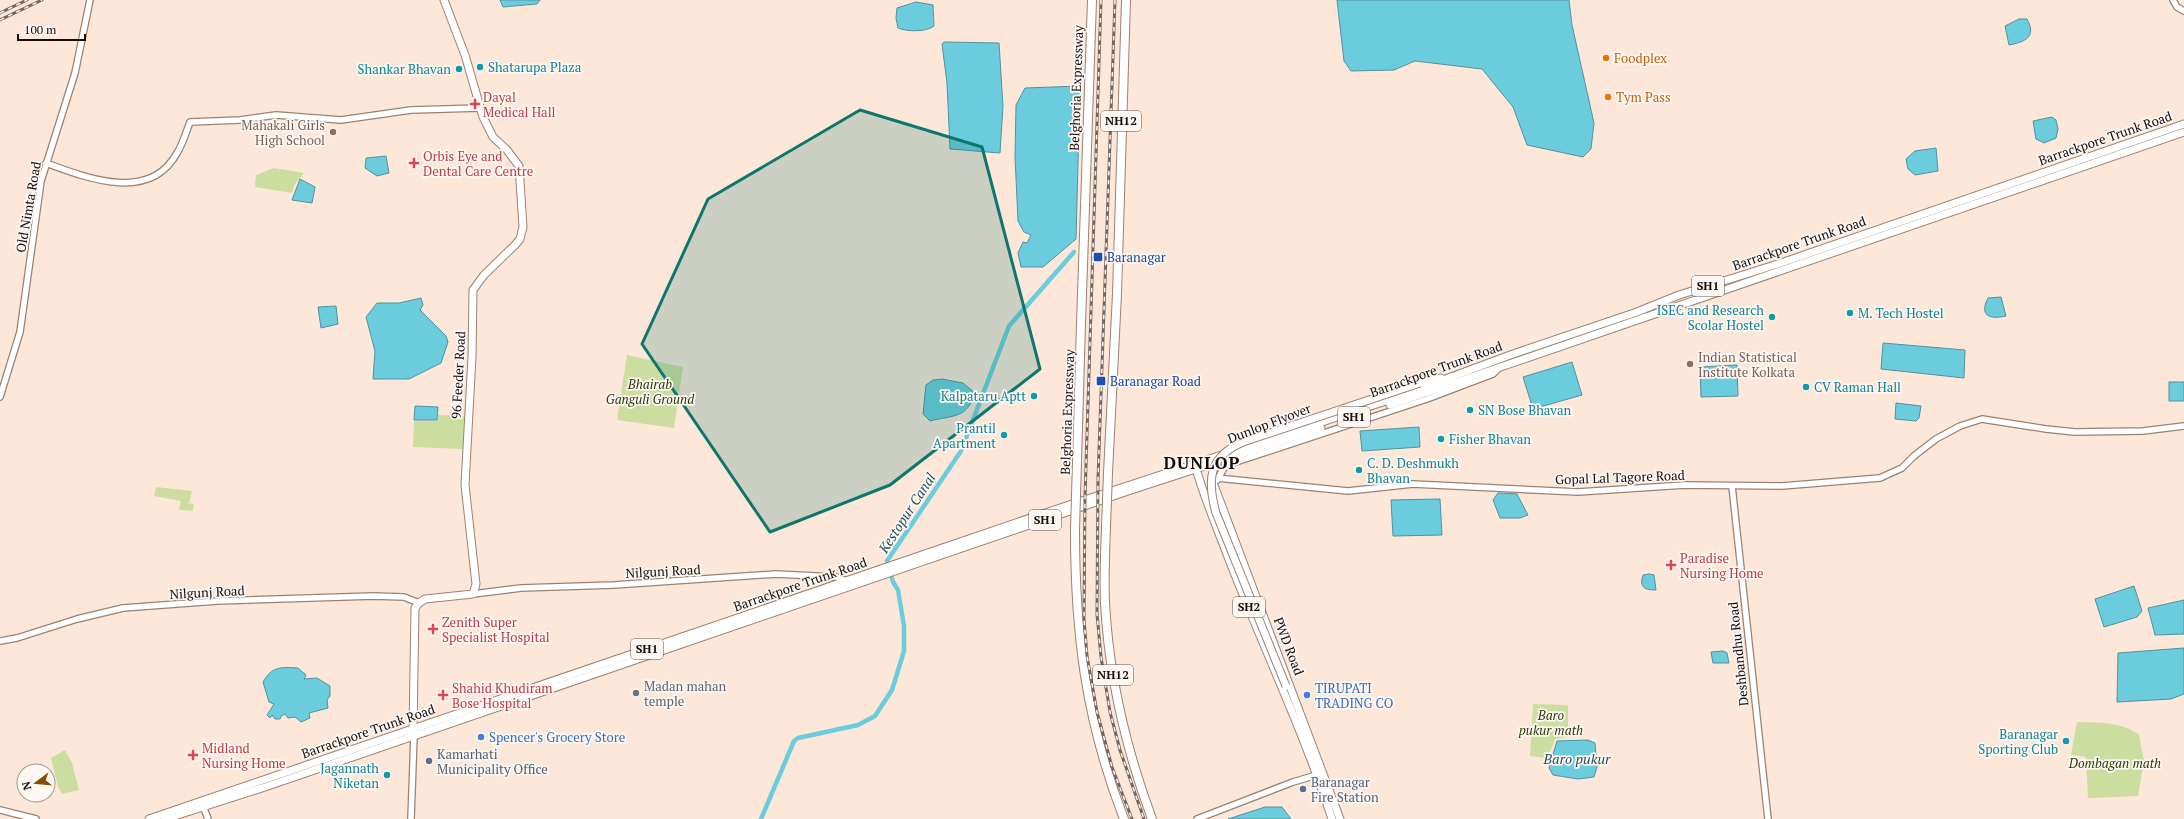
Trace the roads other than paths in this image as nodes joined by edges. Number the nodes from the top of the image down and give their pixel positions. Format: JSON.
{"nodes":[{"id":1,"x":90,"y":0,"type":"edge"},
{"id":2,"x":1092,"y":0,"type":"edge"},
{"id":3,"x":1126,"y":0,"type":"edge"},
{"id":4,"x":2174,"y":0,"type":"edge"},
{"id":5,"x":445,"y":3,"type":"edge"},
{"id":6,"x":2184,"y":11,"type":"edge"},
{"id":7,"x":480,"y":108,"type":"junction"},
{"id":8,"x":2184,"y":124,"type":"edge"},
{"id":9,"x":2184,"y":132,"type":"edge"},
{"id":10,"x":46,"y":163,"type":"junction"},
{"id":11,"x":1499,"y":368,"type":"junction"},
{"id":12,"x":1451,"y":377,"type":"junction"},
{"id":13,"x":0,"y":397,"type":"edge"},
{"id":14,"x":2184,"y":426,"type":"edge"},
{"id":15,"x":1207,"y":463,"type":"junction"},
{"id":16,"x":1196,"y":466,"type":"junction"},
{"id":17,"x":1217,"y":478,"type":"junction"},
{"id":18,"x":1732,"y":486,"type":"junction"},
{"id":19,"x":1215,"y":488,"type":"junction"},
{"id":20,"x":850,"y":584,"type":"junction"},
{"id":21,"x":473,"y":594,"type":"junction"},
{"id":22,"x":419,"y":603,"type":"junction"},
{"id":23,"x":0,"y":641,"type":"edge"},
{"id":24,"x":1294,"y":712,"type":"junction"},
{"id":25,"x":413,"y":732,"type":"junction"},
{"id":26,"x":1321,"y":774,"type":"junction"},
{"id":27,"x":202,"y":803,"type":"junction"},
{"id":28,"x":0,"y":810,"type":"edge"},
{"id":29,"x":36,"y":819,"type":"edge"},
{"id":30,"x":149,"y":819,"type":"edge"},
{"id":31,"x":165,"y":819,"type":"edge"},
{"id":32,"x":208,"y":819,"type":"edge"},
{"id":33,"x":411,"y":819,"type":"edge"},
{"id":34,"x":1124,"y":819,"type":"edge"},
{"id":35,"x":1152,"y":819,"type":"edge"},
{"id":36,"x":1196,"y":819,"type":"edge"},
{"id":37,"x":1332,"y":819,"type":"edge"},
{"id":38,"x":1340,"y":819,"type":"edge"},
{"id":39,"x":1768,"y":819,"type":"edge"}],
"edges":[{"from":1,"to":10,"type":"street","name":"Old Nimta Road"},
{"from":2,"to":34,"type":"highway","name":"Belghoria Expressway","number":"NH12","bridge":true},
{"from":3,"to":35,"type":"highway","number":"NH12","bridge":true},
{"from":4,"to":6,"type":"street"},
{"from":5,"to":7,"type":"main road","name":"96 Feeder Road"},
{"from":7,"to":10,"type":"street"},
{"from":7,"to":21,"type":"main road","name":"96 Feeder Road"},
{"from":8,"to":12,"type":"main road","name":"Barrackpore Trunk Road","number":"SH1"},
{"from":9,"to":11,"type":"main road","name":"Barrackpore Trunk Road","number":"SH1"},
{"from":10,"to":13,"type":"street","name":"Old Nimta Road"},
{"from":11,"to":15,"type":"main road","name":"Barrackpore Trunk Road","number":"SH1"},
{"from":11,"to":17,"type":"street"},
{"from":12,"to":15,"type":"main road","name":"Barrackpore Trunk Road","number":"SH1"},
{"from":12,"to":24,"type":"main road","name":"Dunlop Flyover","bridge":true},
{"from":14,"to":18,"type":"street","name":"Gopal Lal Tagore Road"},
{"from":15,"to":16,"type":"main road","name":"Barrackpore Trunk Road","number":"SH1"},
{"from":15,"to":19,"type":"main road","name":"PWD Road","number":"SH2"},
{"from":16,"to":20,"type":"main road","name":"Barrackpore Trunk Road","number":"SH1"},
{"from":16,"to":24,"type":"main road","name":"PWD Road","number":"SH2"},
{"from":17,"to":18,"type":"street","name":"Gopal Lal Tagore Road"},
{"from":17,"to":19,"type":"street"},
{"from":18,"to":39,"type":"street","name":"Deshbandhu Road"},
{"from":19,"to":26,"type":"main road","name":"PWD Road","number":"SH2"},
{"from":20,"to":21,"type":"street","name":"Nilgunj Road"},
{"from":20,"to":25,"type":"main road","name":"Barrackpore Trunk Road","number":"SH1"},
{"from":21,"to":22,"type":"main road"},
{"from":22,"to":23,"type":"street","name":"Nilgunj Road"},
{"from":22,"to":25,"type":"main road"},
{"from":24,"to":26,"type":"main road","name":"PWD Road","number":"SH2"},
{"from":25,"to":27,"type":"main road","name":"Barrackpore Trunk Road","number":"SH1"},
{"from":25,"to":33,"type":"street"},
{"from":26,"to":36,"type":"street"},
{"from":26,"to":37,"type":"main road","name":"PWD Road","number":"SH2"},
{"from":26,"to":38,"type":"main road","name":"PWD Road","number":"SH2"},
{"from":27,"to":30,"type":"main road","name":"Barrackpore Trunk Road","number":"SH1"},
{"from":27,"to":31,"type":"main road","name":"Barrackpore Trunk Road","number":"SH1"},
{"from":27,"to":32,"type":"street"},
{"from":28,"to":29,"type":"street"}]}
